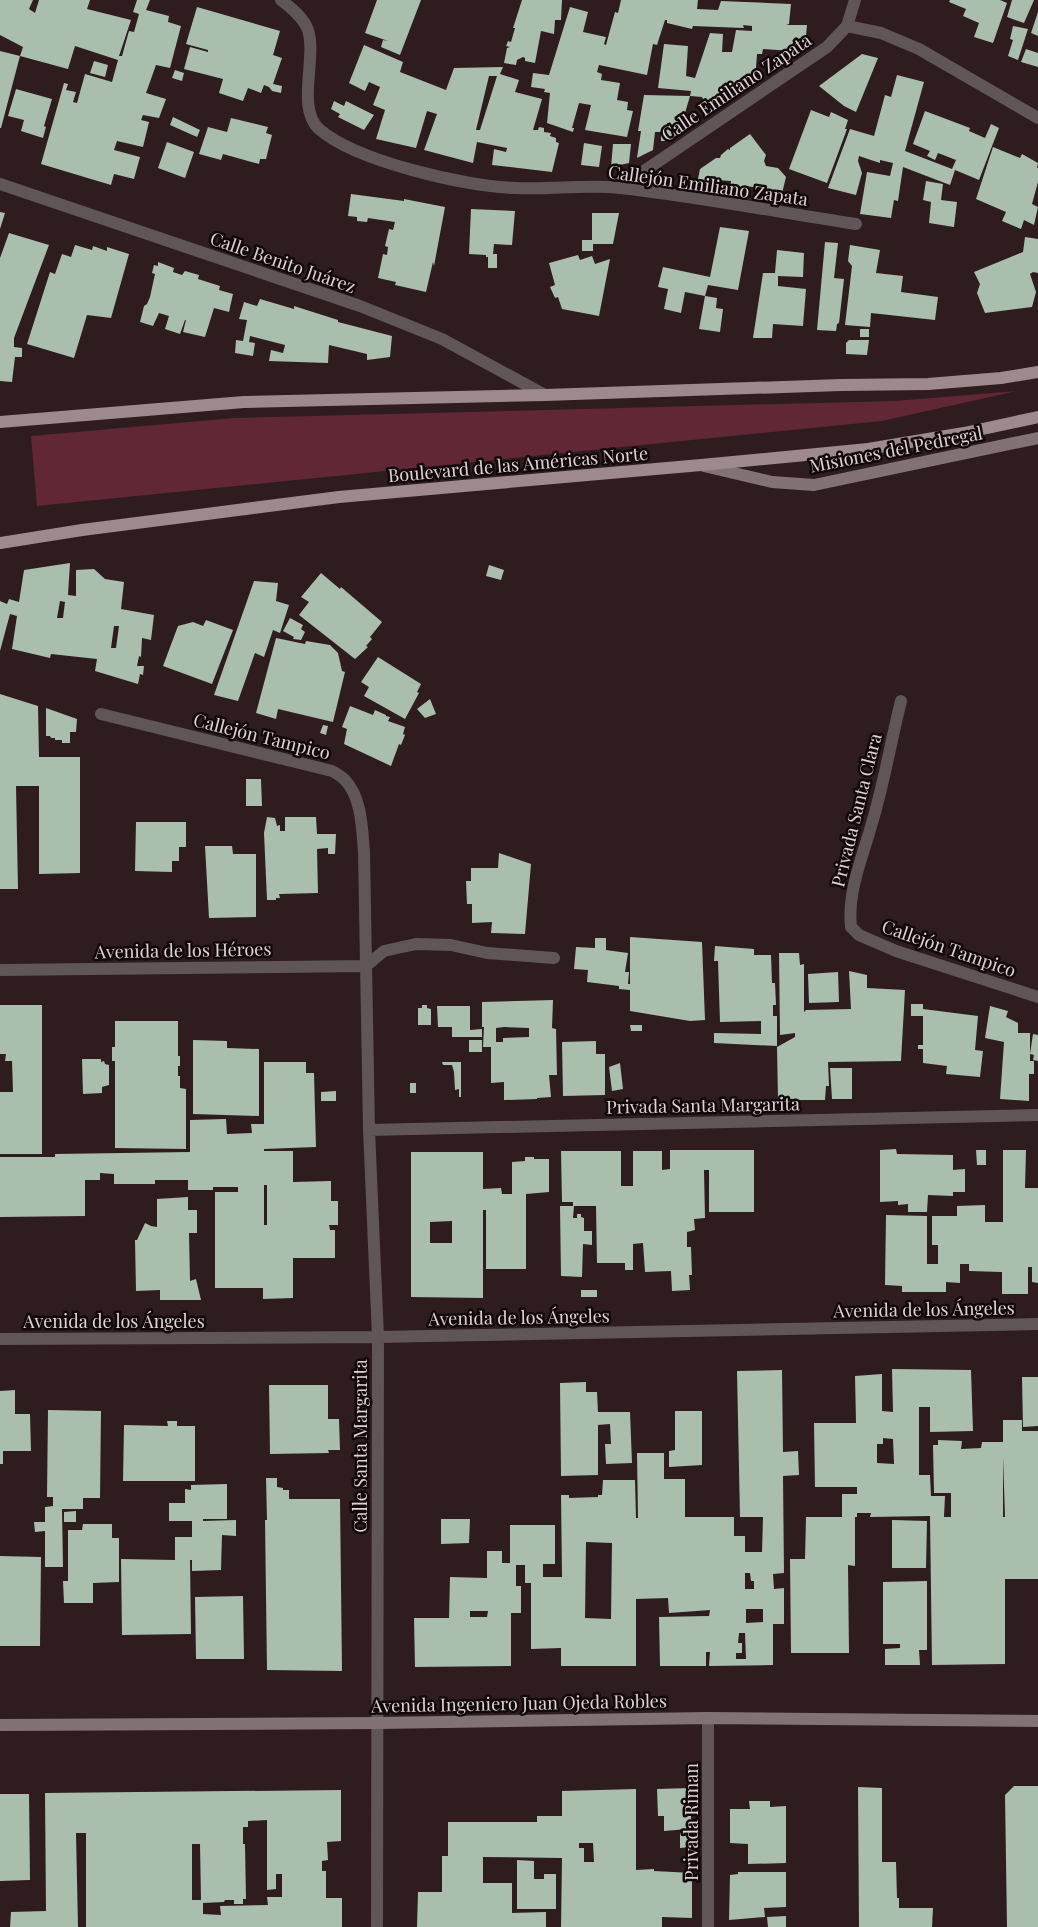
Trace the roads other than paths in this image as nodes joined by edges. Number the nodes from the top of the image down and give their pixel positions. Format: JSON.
{"nodes":[{"id":1,"x":280,"y":0,"type":"edge"},
{"id":2,"x":855,"y":0,"type":"edge"},
{"id":3,"x":848,"y":26,"type":"junction"},
{"id":4,"x":1038,"y":118,"type":"edge"},
{"id":5,"x":0,"y":184,"type":"edge"},
{"id":6,"x":619,"y":188,"type":"junction"},
{"id":7,"x":856,"y":224,"type":"dead end"},
{"id":8,"x":1038,"y":372,"type":"edge"},
{"id":9,"x":544,"y":395,"type":"junction"},
{"id":10,"x":1038,"y":417,"type":"edge"},
{"id":11,"x":0,"y":422,"type":"edge"},
{"id":12,"x":1038,"y":438,"type":"edge"},
{"id":13,"x":702,"y":465,"type":"junction"},
{"id":14,"x":0,"y":543,"type":"edge"},
{"id":15,"x":901,"y":701,"type":"dead end"},
{"id":16,"x":101,"y":714,"type":"dead end"},
{"id":17,"x":851,"y":927,"type":"joint"},
{"id":18,"x":554,"y":958,"type":"dead end"},
{"id":19,"x":366,"y":966,"type":"junction"},
{"id":20,"x":0,"y":970,"type":"edge"},
{"id":21,"x":1038,"y":997,"type":"edge"},
{"id":22,"x":1038,"y":1115,"type":"edge"},
{"id":23,"x":369,"y":1130,"type":"junction"},
{"id":24,"x":1038,"y":1324,"type":"edge"},
{"id":25,"x":378,"y":1337,"type":"junction"},
{"id":26,"x":0,"y":1339,"type":"edge"},
{"id":27,"x":708,"y":1718,"type":"junction"},
{"id":28,"x":1038,"y":1721,"type":"edge"},
{"id":29,"x":378,"y":1723,"type":"junction"},
{"id":30,"x":0,"y":1725,"type":"edge"},
{"id":31,"x":377,"y":1927,"type":"edge"},
{"id":32,"x":708,"y":1927,"type":"edge"}],
"edges":[{"from":1,"to":6,"type":"street","name":"Callejón Emiliano Zapata"},
{"from":2,"to":3,"type":"street"},
{"from":3,"to":4,"type":"street"},
{"from":3,"to":6,"type":"street","name":"Calle Emiliano Zapata"},
{"from":5,"to":9,"type":"street","name":"Calle Benito Juárez"},
{"from":6,"to":7,"type":"street","name":"Callejón Emiliano Zapata"},
{"from":8,"to":9,"type":"main road"},
{"from":9,"to":11,"type":"main road"},
{"from":10,"to":13,"type":"main road","name":"Boulevard de las Américas Norte"},
{"from":12,"to":13,"type":"main road","name":"Misiones del Pedregal"},
{"from":13,"to":14,"type":"main road","name":"Boulevard de las Américas Norte"},
{"from":15,"to":17,"type":"street","name":"Privada Santa Clara"},
{"from":16,"to":19,"type":"street","name":"Callejón Tampico"},
{"from":17,"to":21,"type":"street","name":"Callejón Tampico"},
{"from":18,"to":19,"type":"street"},
{"from":19,"to":20,"type":"street","name":"Avenida de los Héroes"},
{"from":19,"to":23,"type":"street","name":"Calle Santa Margarita"},
{"from":22,"to":23,"type":"street","name":"Privada Santa Margarita"},
{"from":23,"to":25,"type":"street","name":"Calle Santa Margarita"},
{"from":24,"to":25,"type":"street","name":"Avenida de los Ángeles"},
{"from":25,"to":26,"type":"street","name":"Avenida de los Ángeles"},
{"from":25,"to":29,"type":"street","name":"Calle Santa Margarita"},
{"from":27,"to":28,"type":"main road","name":"Avenida Ingeniero Juan Ojeda Robles"},
{"from":27,"to":29,"type":"main road","name":"Avenida Ingeniero Juan Ojeda Robles"},
{"from":27,"to":32,"type":"street","name":"Privada Riman"},
{"from":29,"to":30,"type":"main road","name":"Avenida Ingeniero Juan Ojeda Robles"},
{"from":29,"to":31,"type":"street","name":"Calle Santa Margarita"}]}
